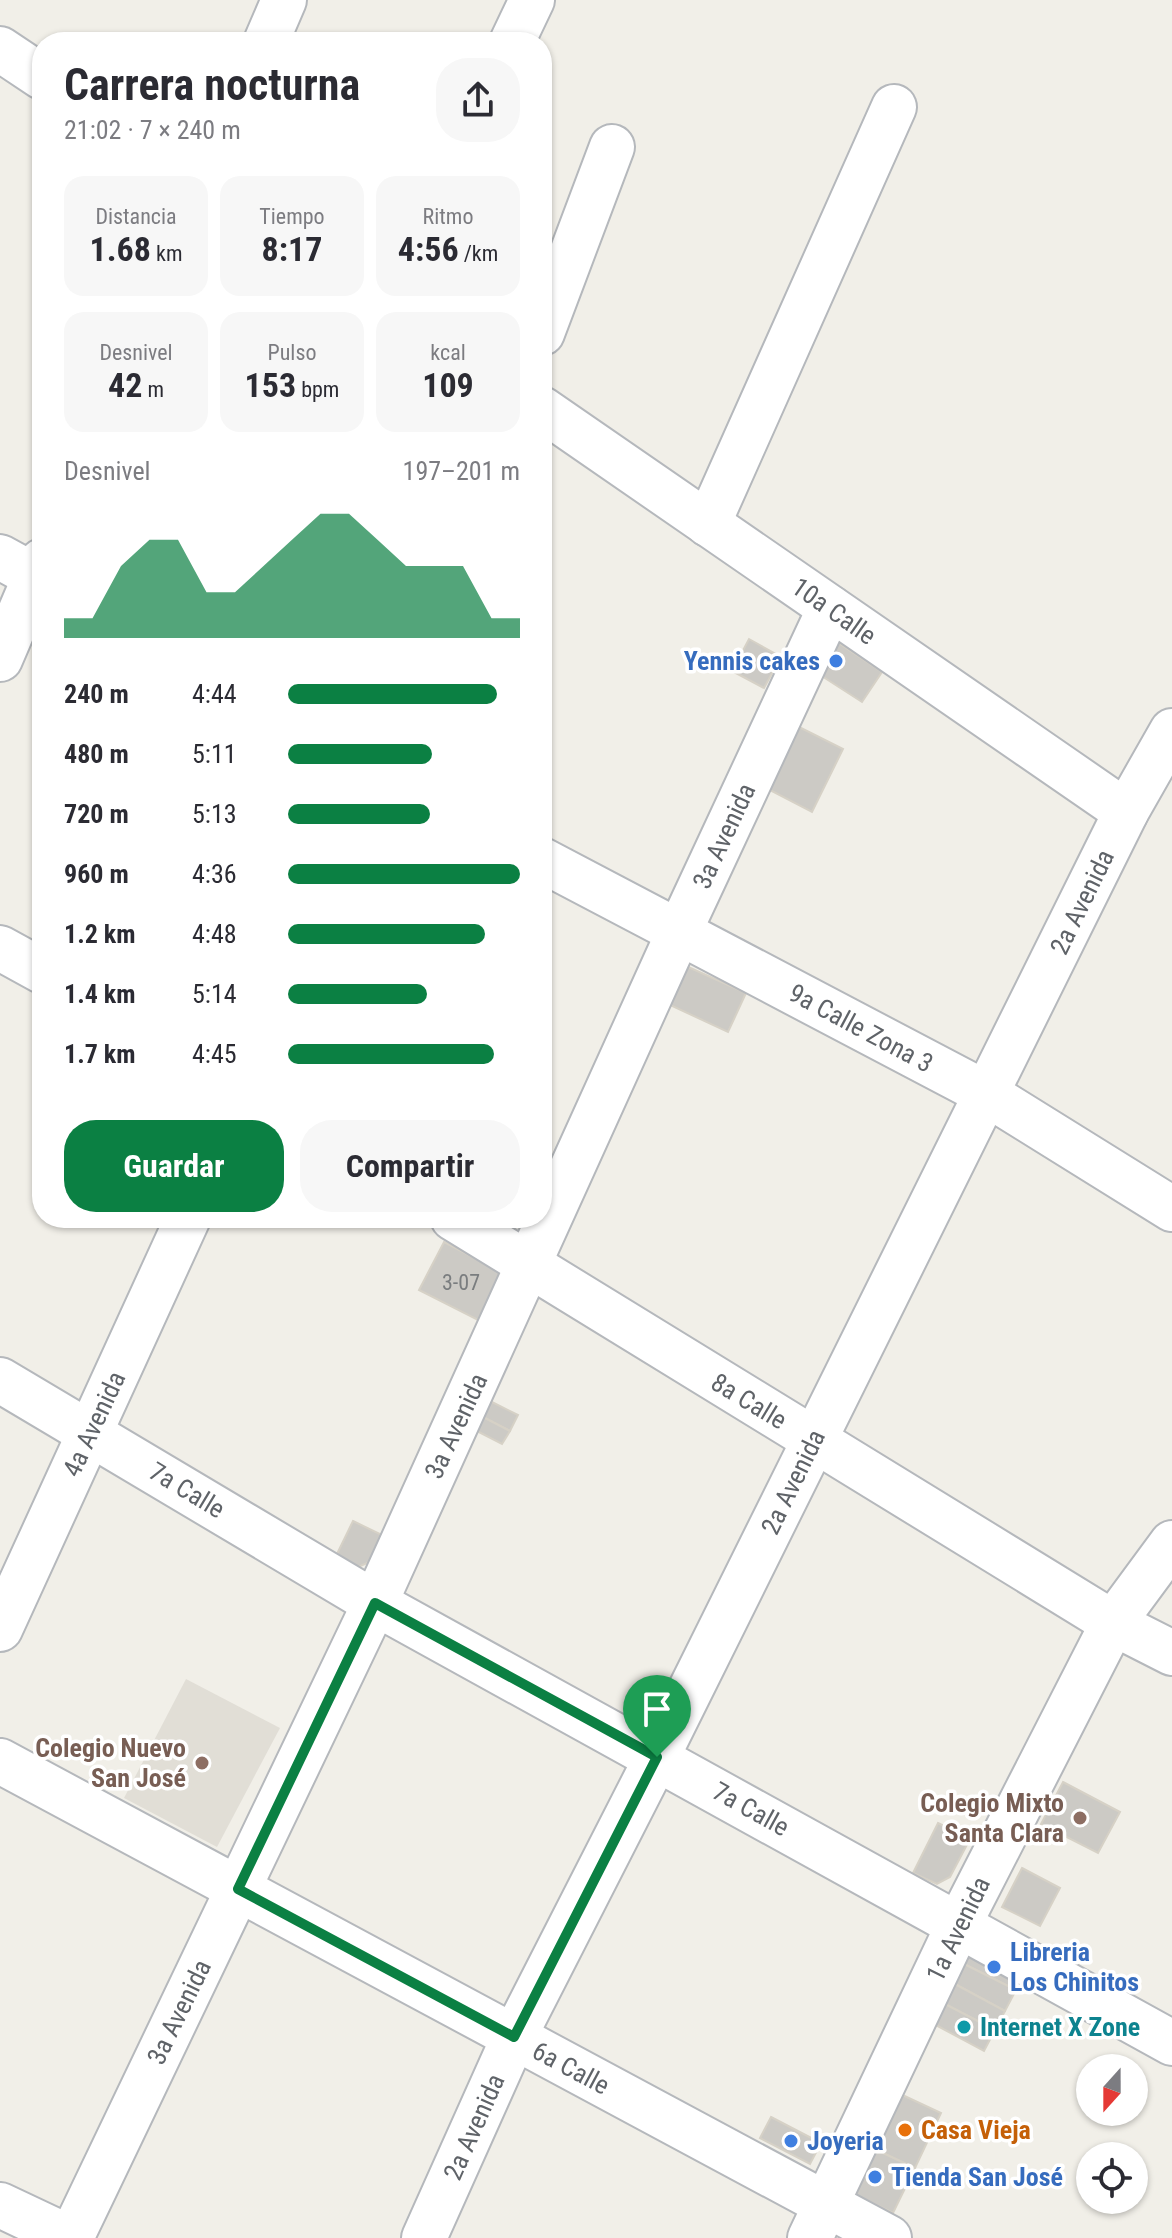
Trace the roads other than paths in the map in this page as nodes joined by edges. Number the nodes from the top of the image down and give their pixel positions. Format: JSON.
{"nodes":[{"id":1,"x":284,"y":0,"type":"edge"},
{"id":2,"x":532,"y":0,"type":"edge"},
{"id":3,"x":270,"y":32,"type":"edge"},
{"id":4,"x":517,"y":32,"type":"edge"},
{"id":5,"x":0,"y":49,"type":"edge"},
{"id":6,"x":32,"y":70,"type":"edge"},
{"id":7,"x":894,"y":107,"type":"dead end"},
{"id":8,"x":612,"y":147,"type":"dead end"},
{"id":9,"x":552,"y":306,"type":"edge"},
{"id":10,"x":552,"y":428,"type":"edge"},
{"id":11,"x":708,"y":524,"type":"junction"},
{"id":12,"x":30,"y":569,"type":"edge"},
{"id":13,"x":830,"y":608,"type":"junction"},
{"id":14,"x":0,"y":659,"type":"edge"},
{"id":15,"x":1172,"y":731,"type":"edge"},
{"id":16,"x":1126,"y":812,"type":"junction"},
{"id":17,"x":552,"y":865,"type":"edge"},
{"id":18,"x":679,"y":932,"type":"junction"},
{"id":19,"x":0,"y":948,"type":"edge"},
{"id":20,"x":32,"y":966,"type":"edge"},
{"id":21,"x":987,"y":1094,"type":"junction"},
{"id":22,"x":1172,"y":1209,"type":"edge"},
{"id":23,"x":552,"y":1215,"type":"edge"},
{"id":24,"x":183,"y":1228,"type":"edge"},
{"id":25,"x":469,"y":1228,"type":"edge"},
{"id":26,"x":546,"y":1228,"type":"edge"},
{"id":27,"x":529,"y":1266,"type":"junction"},
{"id":28,"x":0,"y":1380,"type":"edge"},
{"id":29,"x":90,"y":1433,"type":"junction"},
{"id":30,"x":813,"y":1440,"type":"junction"},
{"id":31,"x":1172,"y":1543,"type":"edge"},
{"id":32,"x":375,"y":1603,"type":"junction"},
{"id":33,"x":1113,"y":1623,"type":"junction"},
{"id":34,"x":0,"y":1629,"type":"edge"},
{"id":35,"x":1172,"y":1653,"type":"edge"},
{"id":36,"x":657,"y":1757,"type":"junction"},
{"id":37,"x":0,"y":1761,"type":"edge"},
{"id":38,"x":238,"y":1889,"type":"junction"},
{"id":39,"x":959,"y":1924,"type":"junction"},
{"id":40,"x":514,"y":2037,"type":"junction"},
{"id":41,"x":1172,"y":2043,"type":"edge"},
{"id":42,"x":0,"y":2205,"type":"edge"},
{"id":43,"x":817,"y":2221,"type":"edge"},
{"id":44,"x":70,"y":2238,"type":"edge"},
{"id":45,"x":424,"y":2238,"type":"edge"},
{"id":46,"x":889,"y":2238,"type":"edge"}],
"edges":[{"from":1,"to":3,"type":"street"},
{"from":2,"to":4,"type":"street"},
{"from":5,"to":6,"type":"street"},
{"from":7,"to":11,"type":"street"},
{"from":8,"to":9,"type":"street"},
{"from":10,"to":11,"type":"street","name":"10a Calle"},
{"from":11,"to":13,"type":"street","name":"10a Calle"},
{"from":12,"to":14,"type":"street"},
{"from":13,"to":16,"type":"street","name":"10a Calle"},
{"from":13,"to":18,"type":"street","name":"3a Avenida"},
{"from":15,"to":16,"type":"street","name":"2a Avenida"},
{"from":16,"to":21,"type":"street","name":"2a Avenida"},
{"from":17,"to":18,"type":"street","name":"9a Calle Zona 3"},
{"from":18,"to":21,"type":"street","name":"9a Calle Zona 3"},
{"from":18,"to":23,"type":"street","name":"3a Avenida"},
{"from":19,"to":20,"type":"street"},
{"from":21,"to":22,"type":"street","name":"9a Calle Zona 3"},
{"from":21,"to":30,"type":"street","name":"2a Avenida"},
{"from":24,"to":29,"type":"street","name":"4a Avenida"},
{"from":25,"to":27,"type":"street","name":"8a Calle"},
{"from":26,"to":27,"type":"street","name":"3a Avenida"},
{"from":27,"to":30,"type":"street","name":"8a Calle"},
{"from":27,"to":32,"type":"street","name":"3a Avenida"},
{"from":28,"to":29,"type":"street","name":"7a Calle"},
{"from":29,"to":32,"type":"street","name":"7a Calle"},
{"from":29,"to":34,"type":"street","name":"4a Avenida"},
{"from":30,"to":33,"type":"street","name":"8a Calle"},
{"from":30,"to":36,"type":"street","name":"2a Avenida"},
{"from":31,"to":33,"type":"street","name":"1a Avenida"},
{"from":32,"to":36,"type":"street","name":"7a Calle"},
{"from":32,"to":38,"type":"street","name":"3a Avenida"},
{"from":33,"to":35,"type":"street","name":"8a Calle"},
{"from":33,"to":39,"type":"street","name":"1a Avenida"},
{"from":36,"to":39,"type":"street","name":"7a Calle"},
{"from":36,"to":40,"type":"street","name":"2a Avenida"},
{"from":37,"to":38,"type":"street","name":"6a Calle"},
{"from":38,"to":40,"type":"street","name":"6a Calle"},
{"from":38,"to":44,"type":"street","name":"3a Avenida"},
{"from":39,"to":41,"type":"street","name":"7a Calle"},
{"from":39,"to":43,"type":"street","name":"1a Avenida"},
{"from":40,"to":43,"type":"street","name":"6a Calle"},
{"from":40,"to":45,"type":"street","name":"2a Avenida"},
{"from":42,"to":44,"type":"street"},
{"from":43,"to":46,"type":"street","name":"6a Calle"}]}
